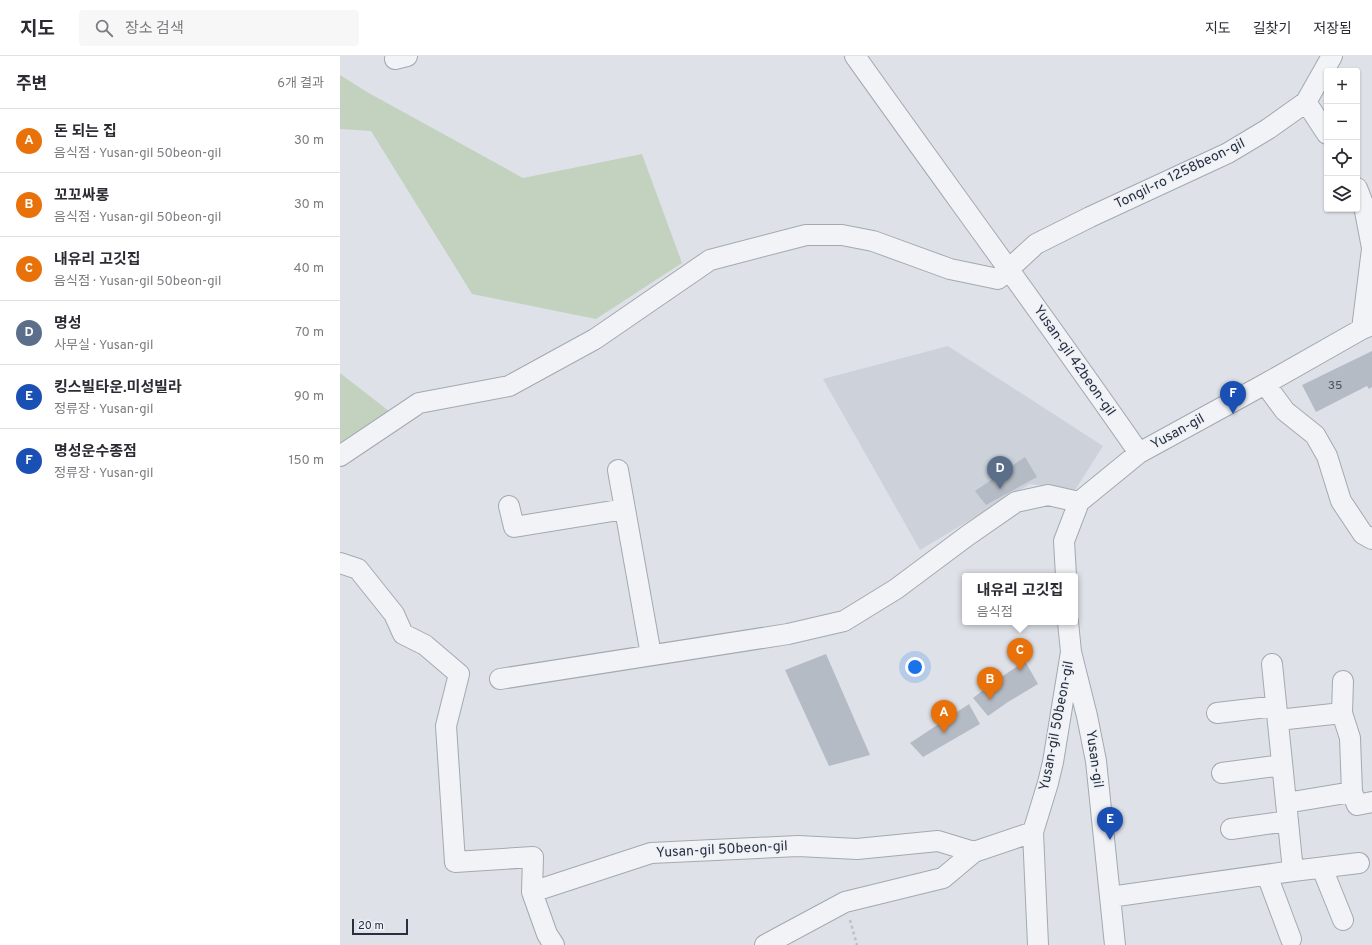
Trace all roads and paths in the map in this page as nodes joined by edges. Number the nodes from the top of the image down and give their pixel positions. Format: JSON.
{"nodes":[{"id":1,"x":855,"y":56,"type":"edge"},
{"id":2,"x":1332,"y":56,"type":"edge"},
{"id":3,"x":1306,"y":102,"type":"junction"},
{"id":4,"x":1324,"y":129,"type":"edge"},
{"id":5,"x":1360,"y":196,"type":"edge"},
{"id":6,"x":1372,"y":248,"type":"edge"},
{"id":7,"x":1008,"y":269,"type":"junction"},
{"id":8,"x":1367,"y":327,"type":"edge"},
{"id":9,"x":1265,"y":384,"type":"junction"},
{"id":10,"x":1139,"y":453,"type":"junction"},
{"id":11,"x":340,"y":456,"type":"edge"},
{"id":12,"x":618,"y":470,"type":"dead end"},
{"id":13,"x":1079,"y":502,"type":"junction"},
{"id":14,"x":509,"y":506,"type":"dead end"},
{"id":15,"x":625,"y":510,"type":"junction"},
{"id":16,"x":1372,"y":539,"type":"edge"},
{"id":17,"x":340,"y":563,"type":"edge"},
{"id":18,"x":1066,"y":573,"type":"edge"},
{"id":19,"x":1068,"y":625,"type":"edge"},
{"id":20,"x":1072,"y":652,"type":"junction"},
{"id":21,"x":651,"y":655,"type":"junction"},
{"id":22,"x":1272,"y":664,"type":"dead end"},
{"id":23,"x":500,"y":679,"type":"dead end"},
{"id":24,"x":1343,"y":681,"type":"dead end"},
{"id":25,"x":1342,"y":712,"type":"junction"},
{"id":26,"x":1217,"y":713,"type":"dead end"},
{"id":27,"x":1277,"y":713,"type":"junction"},
{"id":28,"x":1282,"y":765,"type":"junction"},
{"id":29,"x":1222,"y":774,"type":"dead end"},
{"id":30,"x":1352,"y":792,"type":"junction"},
{"id":31,"x":1372,"y":802,"type":"edge"},
{"id":32,"x":1287,"y":812,"type":"junction"},
{"id":33,"x":1231,"y":829,"type":"dead end"},
{"id":34,"x":1033,"y":832,"type":"junction"},
{"id":35,"x":974,"y":852,"type":"junction"},
{"id":36,"x":1359,"y":863,"type":"dead end"},
{"id":37,"x":1322,"y":868,"type":"junction"},
{"id":38,"x":1293,"y":871,"type":"junction"},
{"id":39,"x":1267,"y":875,"type":"junction"},
{"id":40,"x":532,"y":892,"type":"junction"},
{"id":41,"x":1110,"y":897,"type":"junction"},
{"id":42,"x":845,"y":902,"type":"junction"},
{"id":43,"x":1343,"y":920,"type":"dead end"},
{"id":44,"x":1291,"y":939,"type":"dead end"},
{"id":45,"x":554,"y":945,"type":"edge"},
{"id":46,"x":765,"y":945,"type":"edge"},
{"id":47,"x":857,"y":945,"type":"edge"},
{"id":48,"x":1038,"y":945,"type":"edge"},
{"id":49,"x":1115,"y":945,"type":"edge"}],
"edges":[{"from":1,"to":7,"type":"street","name":"Yusan-gil 42beon-gil"},
{"from":2,"to":3,"type":"street","name":"Tongil-ro 1258beon-gil"},
{"from":3,"to":4,"type":"street"},
{"from":3,"to":7,"type":"street","name":"Tongil-ro 1258beon-gil"},
{"from":5,"to":6,"type":"street"},
{"from":6,"to":8,"type":"street"},
{"from":7,"to":10,"type":"street","name":"Yusan-gil 42beon-gil"},
{"from":7,"to":11,"type":"street","name":"Tongil-ro 1258beon-gil"},
{"from":8,"to":9,"type":"street","name":"Yusan-gil"},
{"from":9,"to":10,"type":"street","name":"Yusan-gil"},
{"from":9,"to":16,"type":"street"},
{"from":10,"to":13,"type":"street","name":"Yusan-gil"},
{"from":12,"to":15,"type":"street"},
{"from":13,"to":18,"type":"street","name":"Yusan-gil"},
{"from":13,"to":21,"type":"street"},
{"from":14,"to":15,"type":"street"},
{"from":15,"to":21,"type":"street"},
{"from":17,"to":40,"type":"street"},
{"from":19,"to":20,"type":"street","name":"Yusan-gil"},
{"from":20,"to":34,"type":"street","name":"Yusan-gil 50beon-gil"},
{"from":20,"to":41,"type":"street","name":"Yusan-gil"},
{"from":21,"to":23,"type":"street"},
{"from":22,"to":27,"type":"street"},
{"from":24,"to":25,"type":"street"},
{"from":25,"to":27,"type":"street"},
{"from":25,"to":30,"type":"street"},
{"from":26,"to":27,"type":"street"},
{"from":27,"to":28,"type":"street"},
{"from":28,"to":29,"type":"street"},
{"from":28,"to":32,"type":"street"},
{"from":30,"to":31,"type":"street"},
{"from":30,"to":32,"type":"street"},
{"from":32,"to":33,"type":"street"},
{"from":32,"to":38,"type":"street"},
{"from":34,"to":35,"type":"street"},
{"from":34,"to":48,"type":"street","name":"Yusan-gil 50beon-gil"},
{"from":35,"to":40,"type":"street","name":"Yusan-gil 50beon-gil"},
{"from":35,"to":42,"type":"street"},
{"from":36,"to":37,"type":"street"},
{"from":37,"to":38,"type":"street"},
{"from":37,"to":43,"type":"street"},
{"from":38,"to":39,"type":"street"},
{"from":39,"to":41,"type":"street"},
{"from":39,"to":44,"type":"street"},
{"from":40,"to":45,"type":"street"},
{"from":41,"to":49,"type":"street","name":"Yusan-gil"},
{"from":42,"to":46,"type":"street"},
{"from":42,"to":47,"type":"path"}]}
